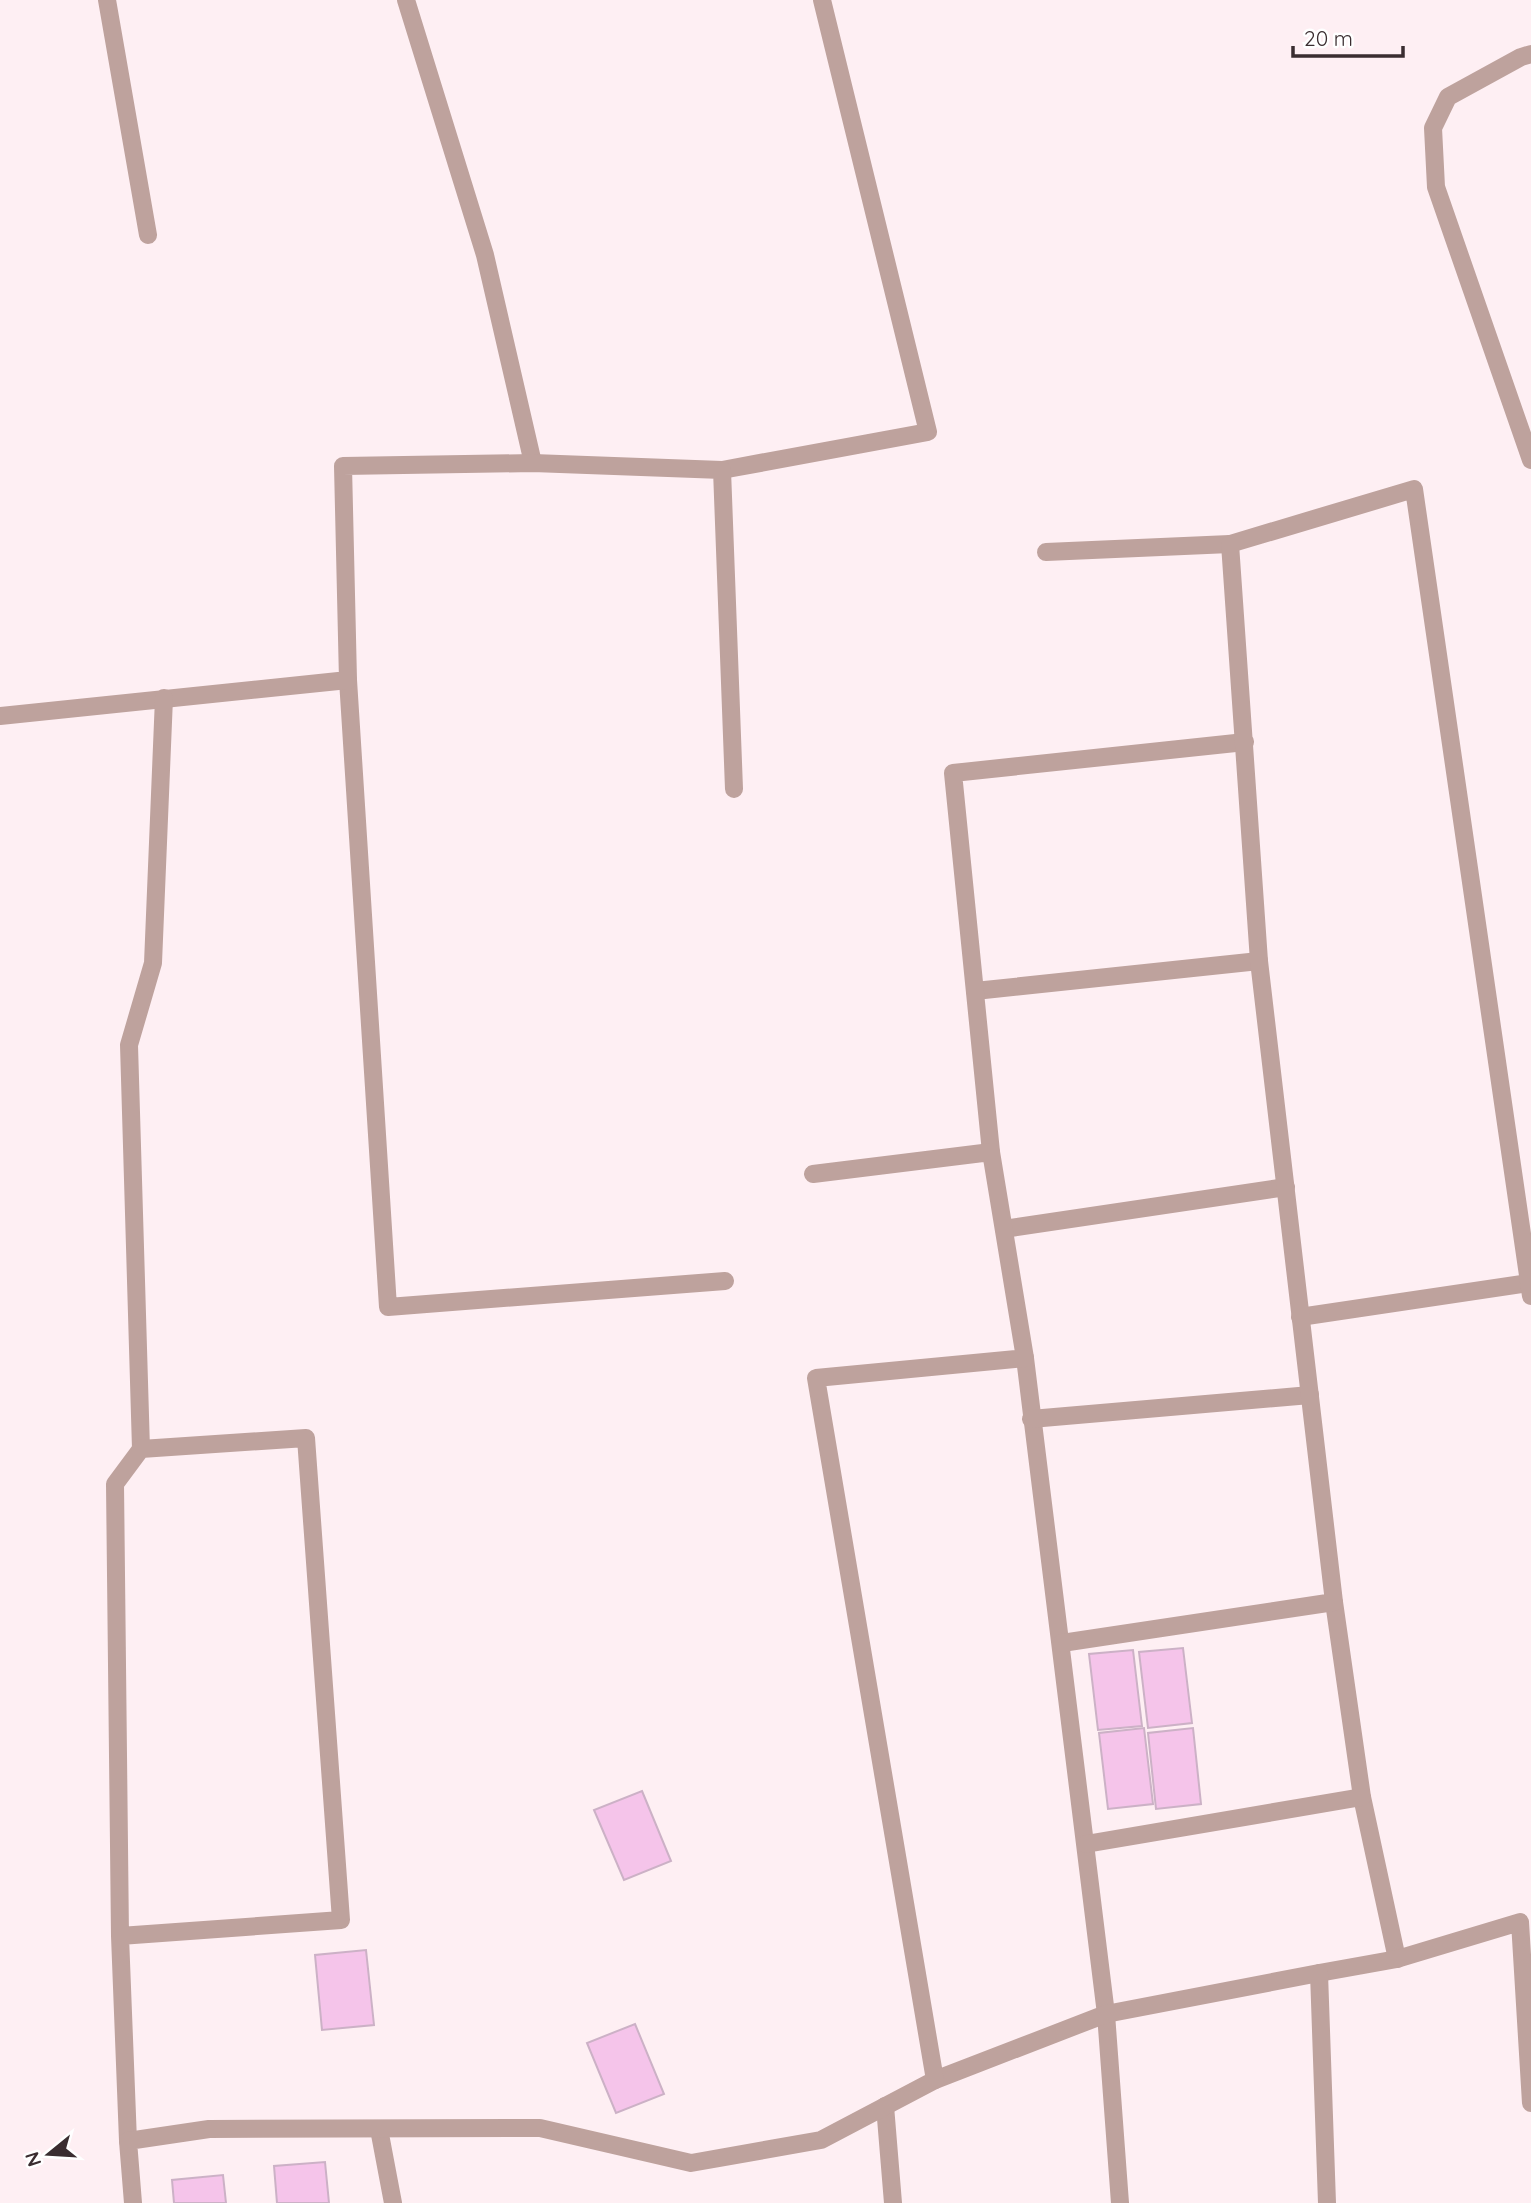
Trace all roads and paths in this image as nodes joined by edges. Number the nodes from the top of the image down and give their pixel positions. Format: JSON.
{"nodes":[{"id":1,"x":107,"y":0,"type":"edge"},
{"id":2,"x":406,"y":0,"type":"edge"},
{"id":3,"x":821,"y":0,"type":"edge"},
{"id":4,"x":1531,"y":54,"type":"edge"},
{"id":5,"x":148,"y":235,"type":"dead end"},
{"id":6,"x":1531,"y":460,"type":"edge"},
{"id":7,"x":533,"y":463,"type":"junction"},
{"id":8,"x":722,"y":470,"type":"junction"},
{"id":9,"x":1230,"y":544,"type":"junction"},
{"id":10,"x":1046,"y":552,"type":"dead end"},
{"id":11,"x":348,"y":680,"type":"junction"},
{"id":12,"x":164,"y":698,"type":"junction"},
{"id":13,"x":0,"y":716,"type":"edge"},
{"id":14,"x":1245,"y":742,"type":"junction"},
{"id":15,"x":734,"y":789,"type":"dead end"},
{"id":16,"x":1259,"y":961,"type":"junction"},
{"id":17,"x":975,"y":992,"type":"junction"},
{"id":18,"x":991,"y":1152,"type":"junction"},
{"id":19,"x":813,"y":1174,"type":"dead end"},
{"id":20,"x":1286,"y":1187,"type":"junction"},
{"id":21,"x":1004,"y":1229,"type":"junction"},
{"id":22,"x":725,"y":1281,"type":"dead end"},
{"id":23,"x":1530,"y":1290,"type":"edge"},
{"id":24,"x":1300,"y":1317,"type":"junction"},
{"id":25,"x":1025,"y":1358,"type":"junction"},
{"id":26,"x":1310,"y":1395,"type":"junction"},
{"id":27,"x":1031,"y":1419,"type":"junction"},
{"id":28,"x":141,"y":1449,"type":"junction"},
{"id":29,"x":1334,"y":1602,"type":"junction"},
{"id":30,"x":1062,"y":1643,"type":"junction"},
{"id":31,"x":1362,"y":1797,"type":"junction"},
{"id":32,"x":1086,"y":1844,"type":"junction"},
{"id":33,"x":1525,"y":1919,"type":"edge"},
{"id":34,"x":120,"y":1936,"type":"junction"},
{"id":35,"x":1397,"y":1959,"type":"junction"},
{"id":36,"x":1319,"y":1973,"type":"junction"},
{"id":37,"x":1106,"y":2014,"type":"junction"},
{"id":38,"x":934,"y":2080,"type":"junction"},
{"id":39,"x":1531,"y":2103,"type":"edge"},
{"id":40,"x":885,"y":2106,"type":"junction"},
{"id":41,"x":379,"y":2129,"type":"junction"},
{"id":42,"x":128,"y":2141,"type":"junction"},
{"id":43,"x":133,"y":2203,"type":"edge"},
{"id":44,"x":393,"y":2203,"type":"edge"},
{"id":45,"x":893,"y":2203,"type":"edge"},
{"id":46,"x":1120,"y":2203,"type":"edge"},
{"id":47,"x":1327,"y":2203,"type":"edge"}],
"edges":[{"from":1,"to":5,"type":"street"},
{"from":2,"to":7,"type":"street"},
{"from":3,"to":8,"type":"street"},
{"from":4,"to":6,"type":"street"},
{"from":7,"to":8,"type":"street"},
{"from":7,"to":11,"type":"street"},
{"from":8,"to":15,"type":"street"},
{"from":9,"to":10,"type":"street"},
{"from":9,"to":14,"type":"street"},
{"from":9,"to":23,"type":"street"},
{"from":11,"to":12,"type":"street"},
{"from":11,"to":22,"type":"street"},
{"from":12,"to":13,"type":"street"},
{"from":12,"to":28,"type":"street"},
{"from":14,"to":16,"type":"street"},
{"from":14,"to":17,"type":"street"},
{"from":16,"to":17,"type":"street"},
{"from":16,"to":20,"type":"street"},
{"from":17,"to":18,"type":"street"},
{"from":18,"to":19,"type":"street"},
{"from":18,"to":21,"type":"street"},
{"from":20,"to":21,"type":"street"},
{"from":20,"to":24,"type":"street"},
{"from":21,"to":25,"type":"street"},
{"from":23,"to":24,"type":"street"},
{"from":24,"to":26,"type":"street"},
{"from":25,"to":27,"type":"street"},
{"from":25,"to":38,"type":"street"},
{"from":26,"to":27,"type":"street"},
{"from":26,"to":29,"type":"street"},
{"from":27,"to":30,"type":"street"},
{"from":28,"to":34,"type":"street"},
{"from":28,"to":34,"type":"street"},
{"from":29,"to":30,"type":"street"},
{"from":29,"to":31,"type":"street"},
{"from":30,"to":32,"type":"street"},
{"from":31,"to":32,"type":"street"},
{"from":31,"to":35,"type":"street"},
{"from":32,"to":37,"type":"street"},
{"from":33,"to":35,"type":"street"},
{"from":33,"to":39,"type":"street"},
{"from":34,"to":42,"type":"street"},
{"from":35,"to":36,"type":"street"},
{"from":36,"to":37,"type":"street"},
{"from":36,"to":47,"type":"street"},
{"from":37,"to":38,"type":"street"},
{"from":37,"to":46,"type":"street"},
{"from":38,"to":40,"type":"street"},
{"from":40,"to":41,"type":"street"},
{"from":40,"to":45,"type":"street"},
{"from":41,"to":42,"type":"street"},
{"from":41,"to":44,"type":"street"},
{"from":42,"to":43,"type":"street"}]}
